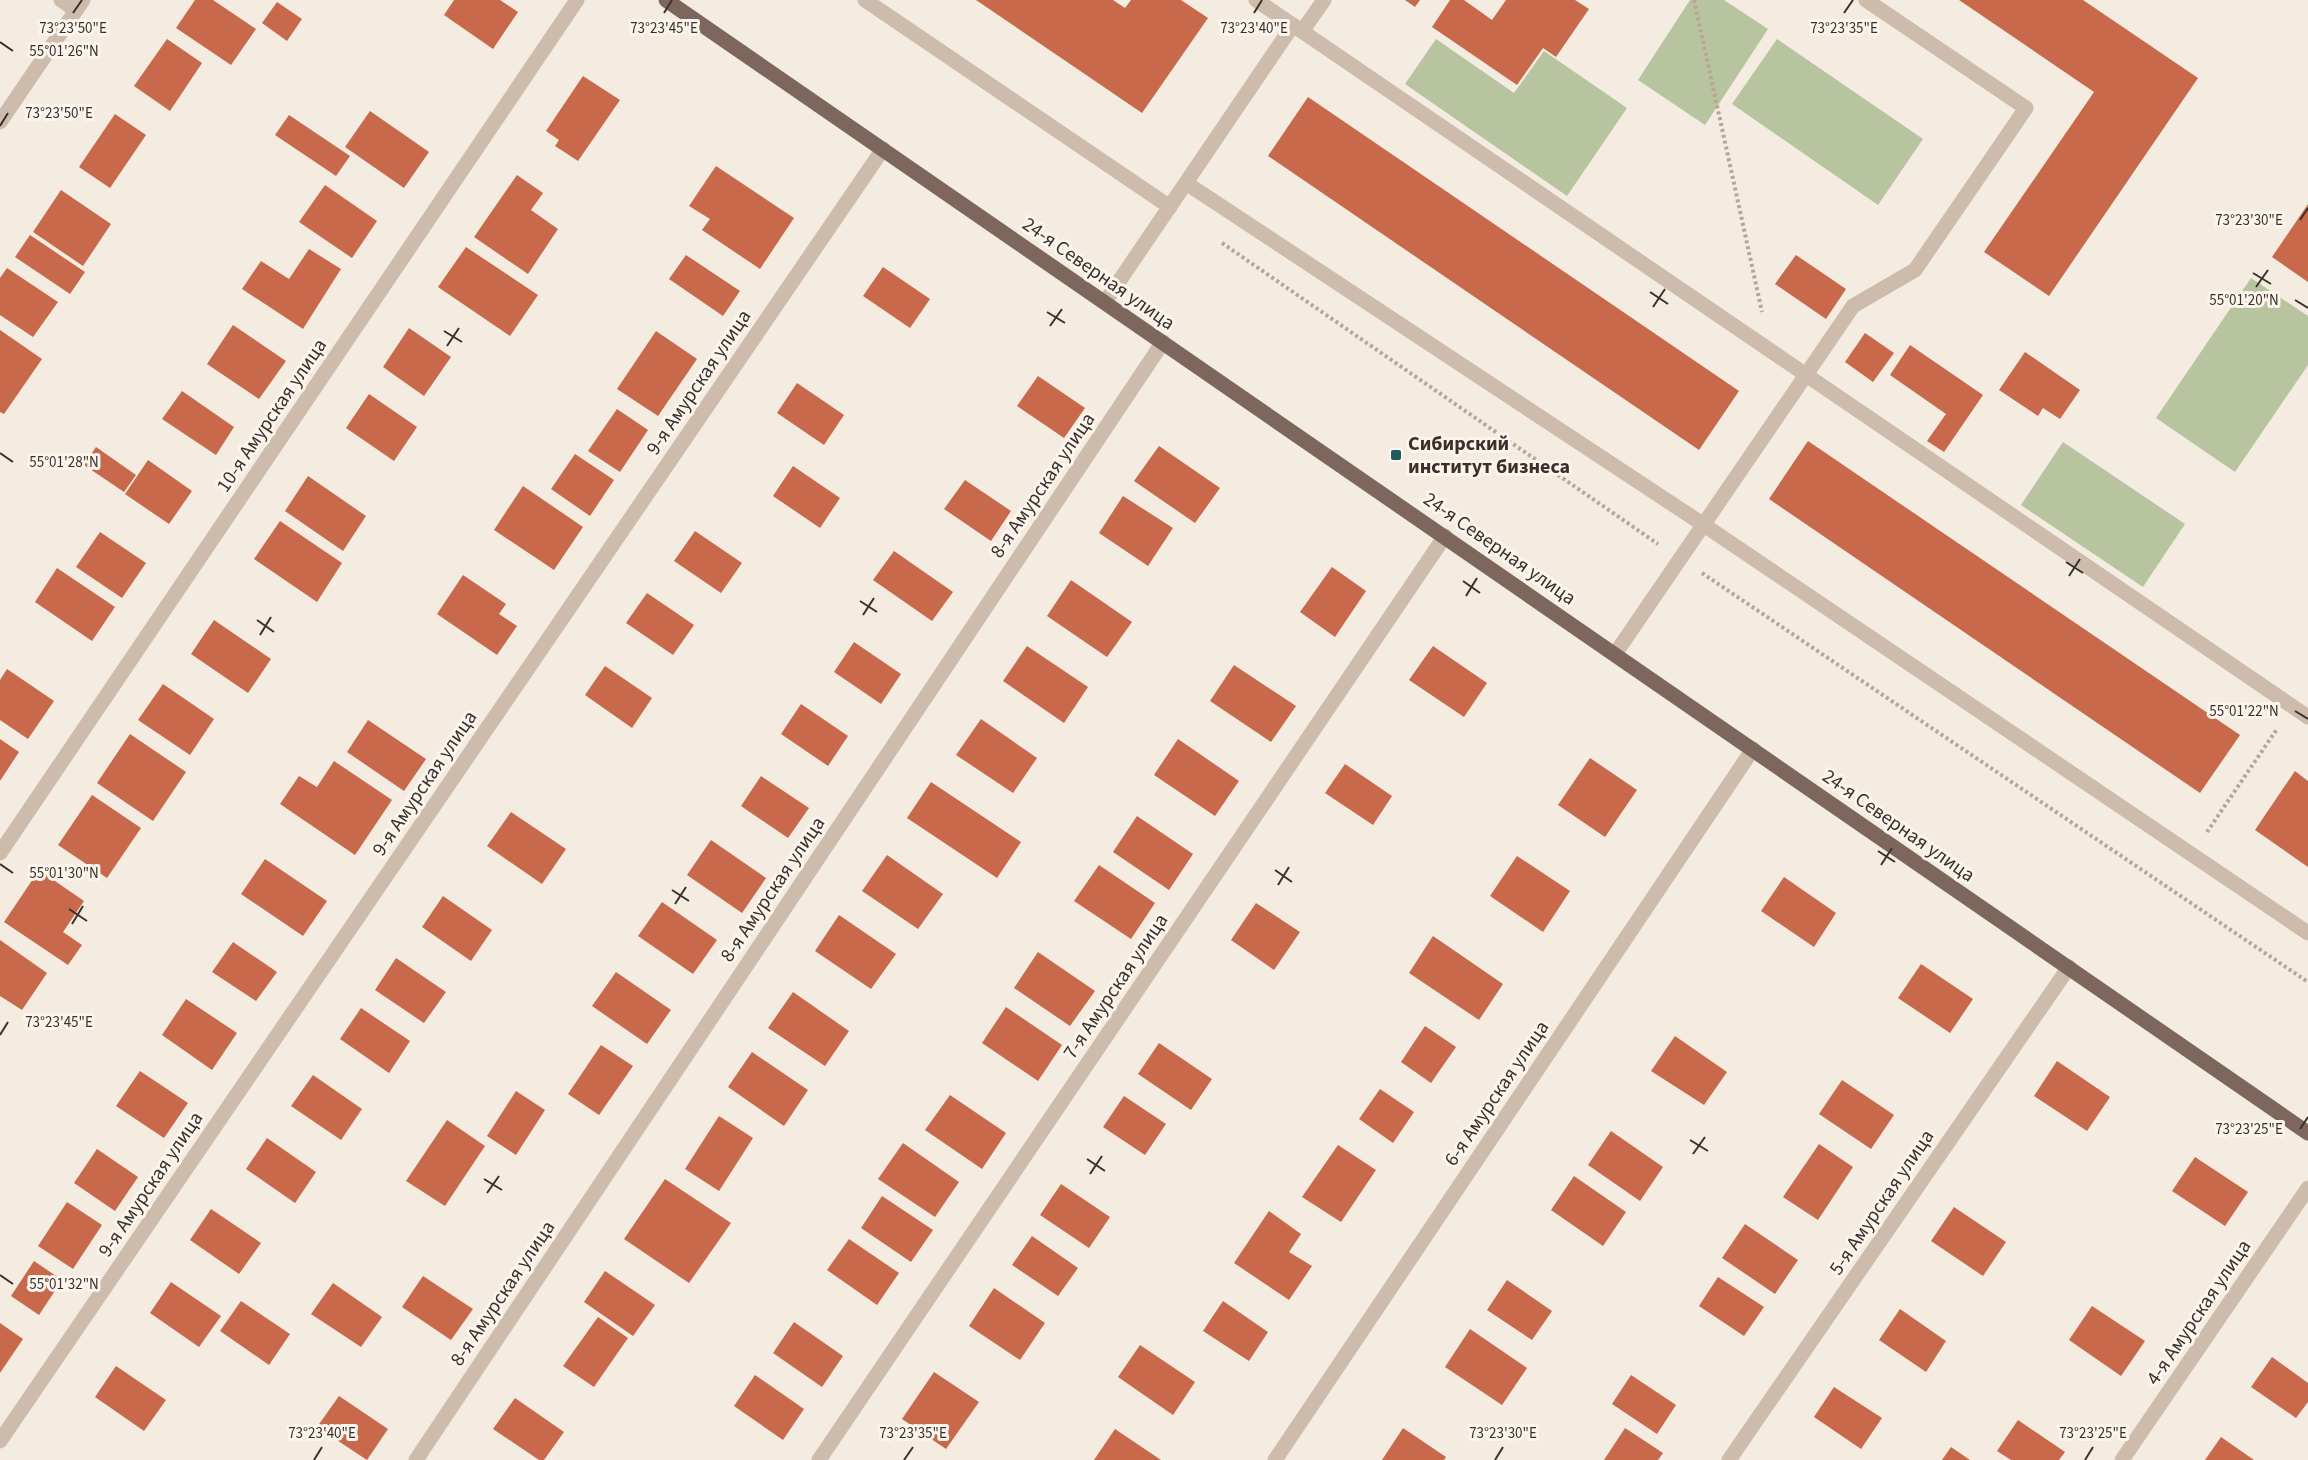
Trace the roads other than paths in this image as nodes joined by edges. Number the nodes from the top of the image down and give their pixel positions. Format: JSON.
{"nodes":[{"id":1,"x":61,"y":0,"type":"edge"},
{"id":2,"x":577,"y":0,"type":"edge"},
{"id":3,"x":666,"y":0,"type":"edge"},
{"id":4,"x":865,"y":0,"type":"edge"},
{"id":5,"x":1256,"y":0,"type":"edge"},
{"id":6,"x":1324,"y":0,"type":"edge"},
{"id":7,"x":1866,"y":0,"type":"edge"},
{"id":8,"x":79,"y":5,"type":"edge"},
{"id":9,"x":1298,"y":28,"type":"junction"},
{"id":10,"x":0,"y":122,"type":"edge"},
{"id":11,"x":883,"y":149,"type":"junction"},
{"id":12,"x":1186,"y":183,"type":"junction"},
{"id":13,"x":1170,"y":207,"type":"junction"},
{"id":14,"x":1105,"y":302,"type":"junction"},
{"id":15,"x":1163,"y":342,"type":"junction"},
{"id":16,"x":1805,"y":374,"type":"junction"},
{"id":17,"x":1704,"y":525,"type":"junction"},
{"id":18,"x":1445,"y":536,"type":"junction"},
{"id":19,"x":1615,"y":654,"type":"junction"},
{"id":20,"x":2308,"y":717,"type":"edge"},
{"id":21,"x":1754,"y":749,"type":"junction"},
{"id":22,"x":0,"y":853,"type":"edge"},
{"id":23,"x":2308,"y":933,"type":"edge"},
{"id":24,"x":2069,"y":968,"type":"junction"},
{"id":25,"x":2308,"y":1133,"type":"edge"},
{"id":26,"x":2308,"y":1188,"type":"edge"},
{"id":27,"x":0,"y":1441,"type":"edge"},
{"id":28,"x":416,"y":1460,"type":"edge"},
{"id":29,"x":819,"y":1460,"type":"edge"},
{"id":30,"x":1275,"y":1460,"type":"edge"},
{"id":31,"x":1730,"y":1460,"type":"edge"},
{"id":32,"x":2122,"y":1460,"type":"edge"}],
"edges":[{"from":1,"to":8,"type":"street"},
{"from":2,"to":22,"type":"street","name":"10-я Амурская улица"},
{"from":3,"to":11,"type":"main road","name":"24-я Северная улица"},
{"from":4,"to":13,"type":"street"},
{"from":5,"to":9,"type":"street"},
{"from":6,"to":9,"type":"street"},
{"from":7,"to":16,"type":"street"},
{"from":8,"to":10,"type":"street"},
{"from":9,"to":12,"type":"street"},
{"from":9,"to":16,"type":"street"},
{"from":11,"to":14,"type":"main road","name":"24-я Северная улица"},
{"from":11,"to":27,"type":"street","name":"9-я Амурская улица"},
{"from":12,"to":13,"type":"street"},
{"from":12,"to":17,"type":"street"},
{"from":13,"to":14,"type":"street"},
{"from":14,"to":15,"type":"main road","name":"24-я Северная улица"},
{"from":15,"to":18,"type":"main road","name":"24-я Северная улица"},
{"from":15,"to":28,"type":"street","name":"8-я Амурская улица"},
{"from":16,"to":17,"type":"street"},
{"from":16,"to":20,"type":"street"},
{"from":17,"to":19,"type":"street"},
{"from":17,"to":23,"type":"street"},
{"from":18,"to":19,"type":"main road","name":"24-я Северная улица"},
{"from":18,"to":29,"type":"street","name":"7-я Амурская улица"},
{"from":19,"to":21,"type":"main road","name":"24-я Северная улица"},
{"from":21,"to":24,"type":"main road","name":"24-я Северная улица"},
{"from":21,"to":30,"type":"street","name":"6-я Амурская улица"},
{"from":24,"to":25,"type":"main road","name":"24-я Северная улица"},
{"from":24,"to":31,"type":"street","name":"5-я Амурская улица"},
{"from":26,"to":32,"type":"street","name":"4-я Амурская улица"}]}
